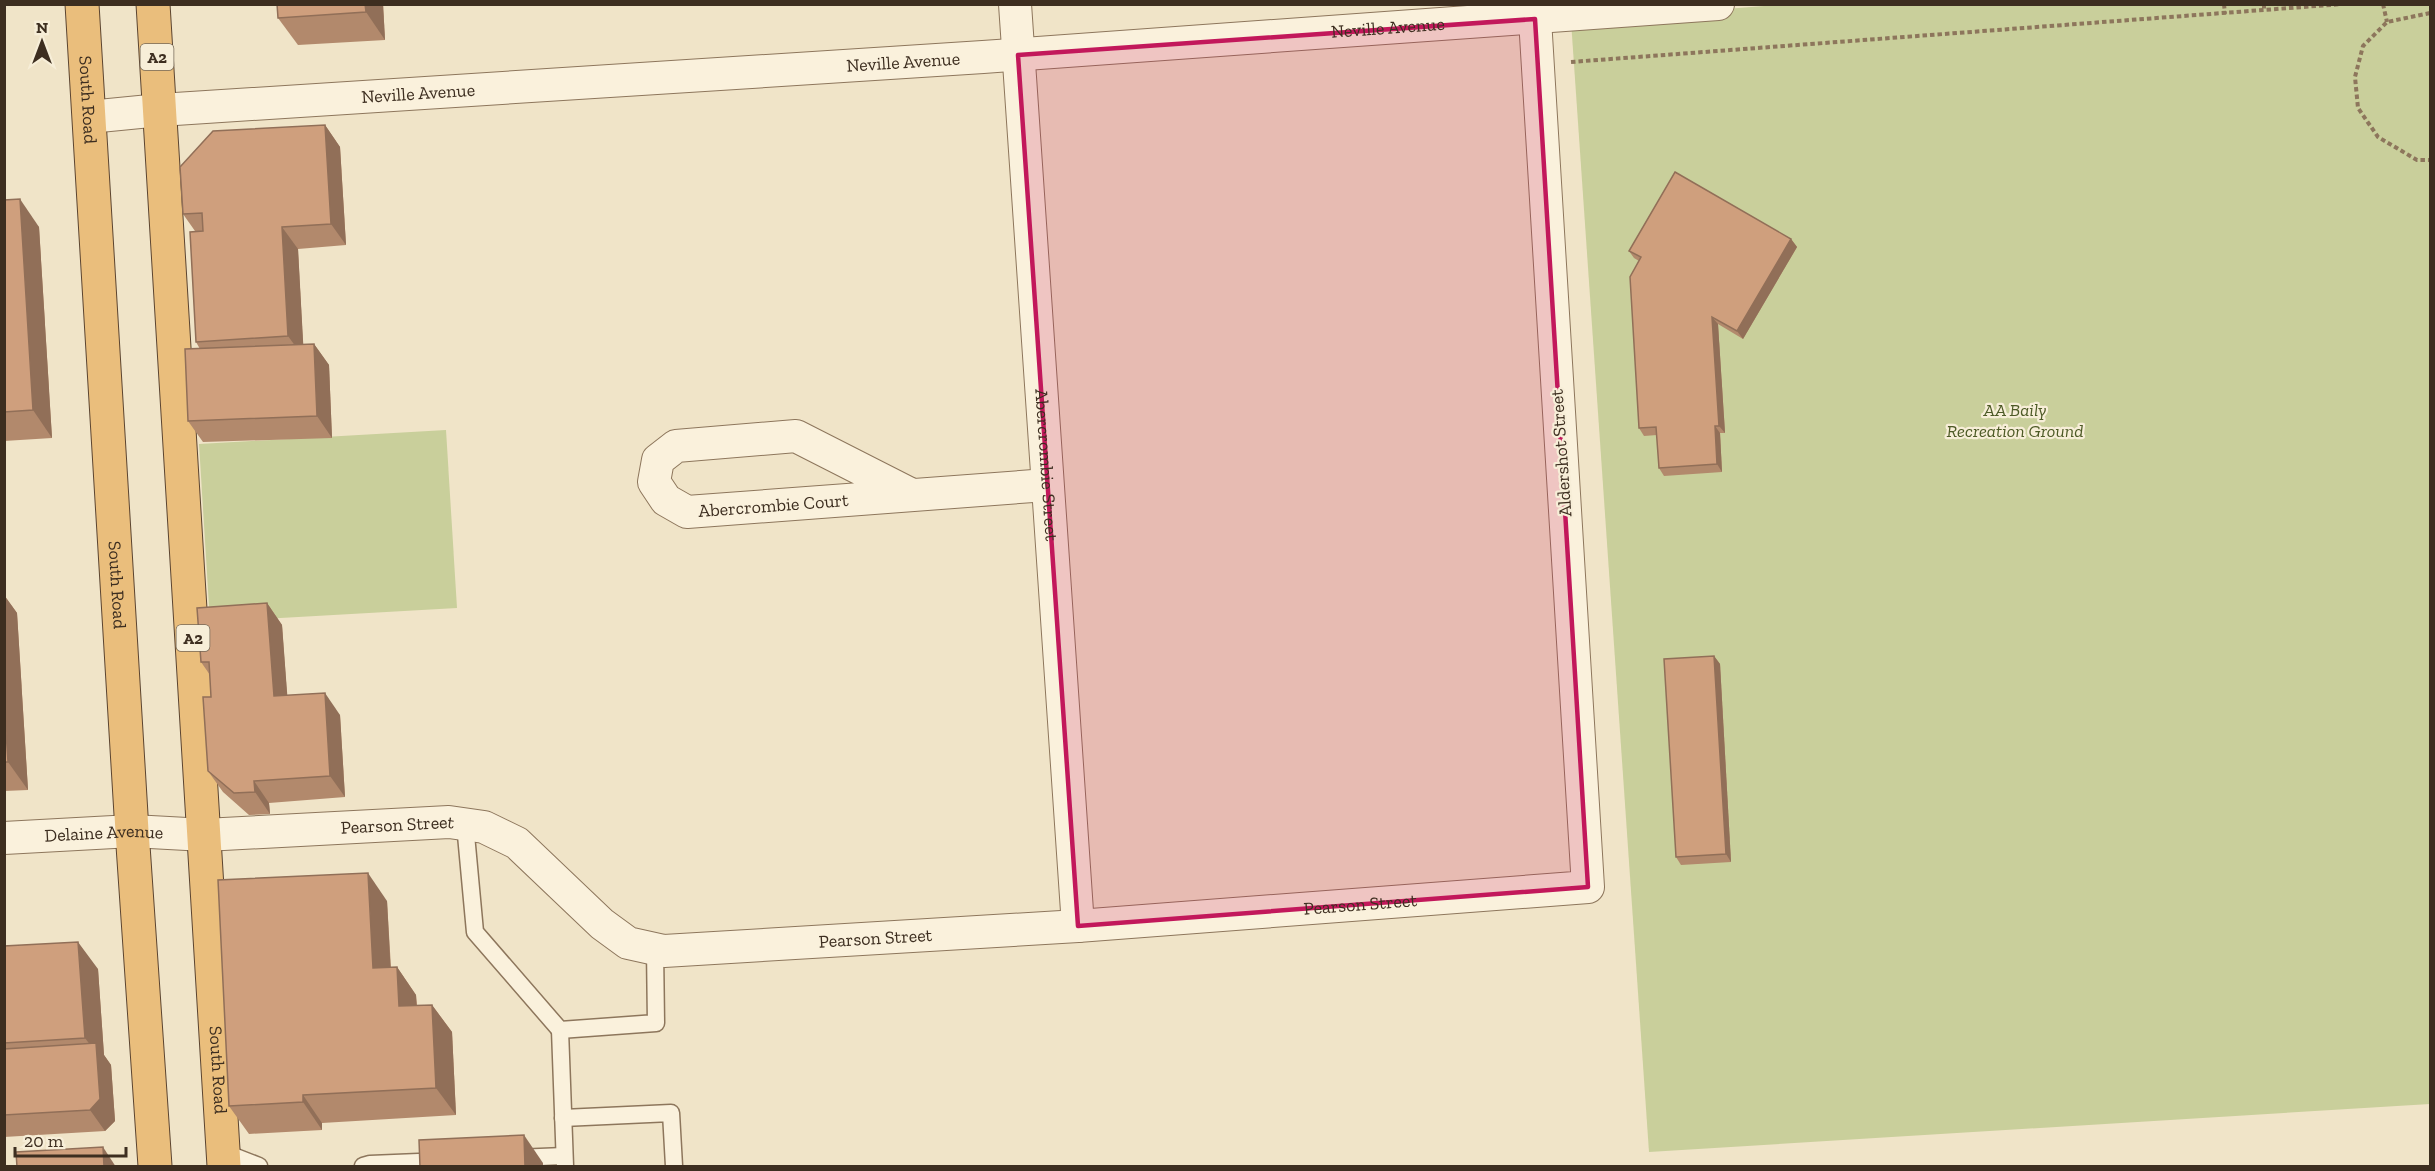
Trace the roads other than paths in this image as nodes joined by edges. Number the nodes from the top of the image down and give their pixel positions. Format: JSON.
{"nodes":[{"id":1,"x":82,"y":4,"type":"edge"},
{"id":2,"x":153,"y":4,"type":"edge"},
{"id":3,"x":1015,"y":4,"type":"edge"},
{"id":4,"x":1718,"y":4,"type":"edge"},
{"id":5,"x":1535,"y":19,"type":"junction"},
{"id":6,"x":1018,"y":55,"type":"junction"},
{"id":7,"x":160,"y":110,"type":"junction"},
{"id":8,"x":89,"y":117,"type":"junction"},
{"id":9,"x":1047,"y":485,"type":"junction"},
{"id":10,"x":910,"y":494,"type":"junction"},
{"id":11,"x":465,"y":824,"type":"junction"},
{"id":12,"x":132,"y":831,"type":"junction"},
{"id":13,"x":205,"y":835,"type":"junction"},
{"id":14,"x":4,"y":837,"type":"edge"},
{"id":15,"x":1588,"y":887,"type":"joint"},
{"id":16,"x":1078,"y":926,"type":"junction"},
{"id":17,"x":655,"y":949,"type":"junction"},
{"id":18,"x":560,"y":1030,"type":"junction"},
{"id":19,"x":563,"y":1118,"type":"junction"},
{"id":20,"x":224,"y":1159,"type":"edge"},
{"id":21,"x":496,"y":1159,"type":"edge"},
{"id":22,"x":461,"y":1160,"type":"edge"},
{"id":23,"x":565,"y":1161,"type":"edge"},
{"id":24,"x":155,"y":1167,"type":"edge"},
{"id":25,"x":258,"y":1167,"type":"edge"},
{"id":26,"x":363,"y":1167,"type":"edge"},
{"id":27,"x":674,"y":1167,"type":"edge"}],
"edges":[{"from":1,"to":8,"type":"highway","name":"South Road"},
{"from":2,"to":7,"type":"highway","name":"South Road","number":"A2"},
{"from":3,"to":6,"type":"street","name":"Abercrombie Street"},
{"from":4,"to":5,"type":"street","name":"Neville Avenue"},
{"from":5,"to":6,"type":"street","name":"Neville Avenue"},
{"from":5,"to":15,"type":"street","name":"Aldershot Street"},
{"from":6,"to":7,"type":"street","name":"Neville Avenue"},
{"from":6,"to":9,"type":"street","name":"Abercrombie Street"},
{"from":7,"to":8,"type":"street","name":"Neville Avenue"},
{"from":7,"to":13,"type":"highway","name":"South Road","number":"A2"},
{"from":8,"to":12,"type":"highway","name":"South Road"},
{"from":9,"to":10,"type":"street","name":"Abercrombie Court"},
{"from":9,"to":16,"type":"street","name":"Abercrombie Street"},
{"from":10,"to":10,"type":"street","name":"Abercrombie Court"},
{"from":11,"to":13,"type":"street","name":"Pearson Street"},
{"from":11,"to":17,"type":"street","name":"Pearson Street"},
{"from":11,"to":18,"type":"lane"},
{"from":12,"to":13,"type":"street","name":"Delaine Avenue"},
{"from":12,"to":14,"type":"street","name":"Delaine Avenue"},
{"from":12,"to":24,"type":"highway","name":"South Road"},
{"from":13,"to":20,"type":"highway","name":"South Road","number":"A2"},
{"from":15,"to":16,"type":"street","name":"Pearson Street"},
{"from":16,"to":17,"type":"street","name":"Pearson Street"},
{"from":17,"to":18,"type":"lane"},
{"from":18,"to":19,"type":"lane"},
{"from":19,"to":23,"type":"lane"},
{"from":19,"to":27,"type":"lane"},
{"from":20,"to":25,"type":"lane"},
{"from":21,"to":23,"type":"lane"},
{"from":22,"to":26,"type":"lane"}]}
